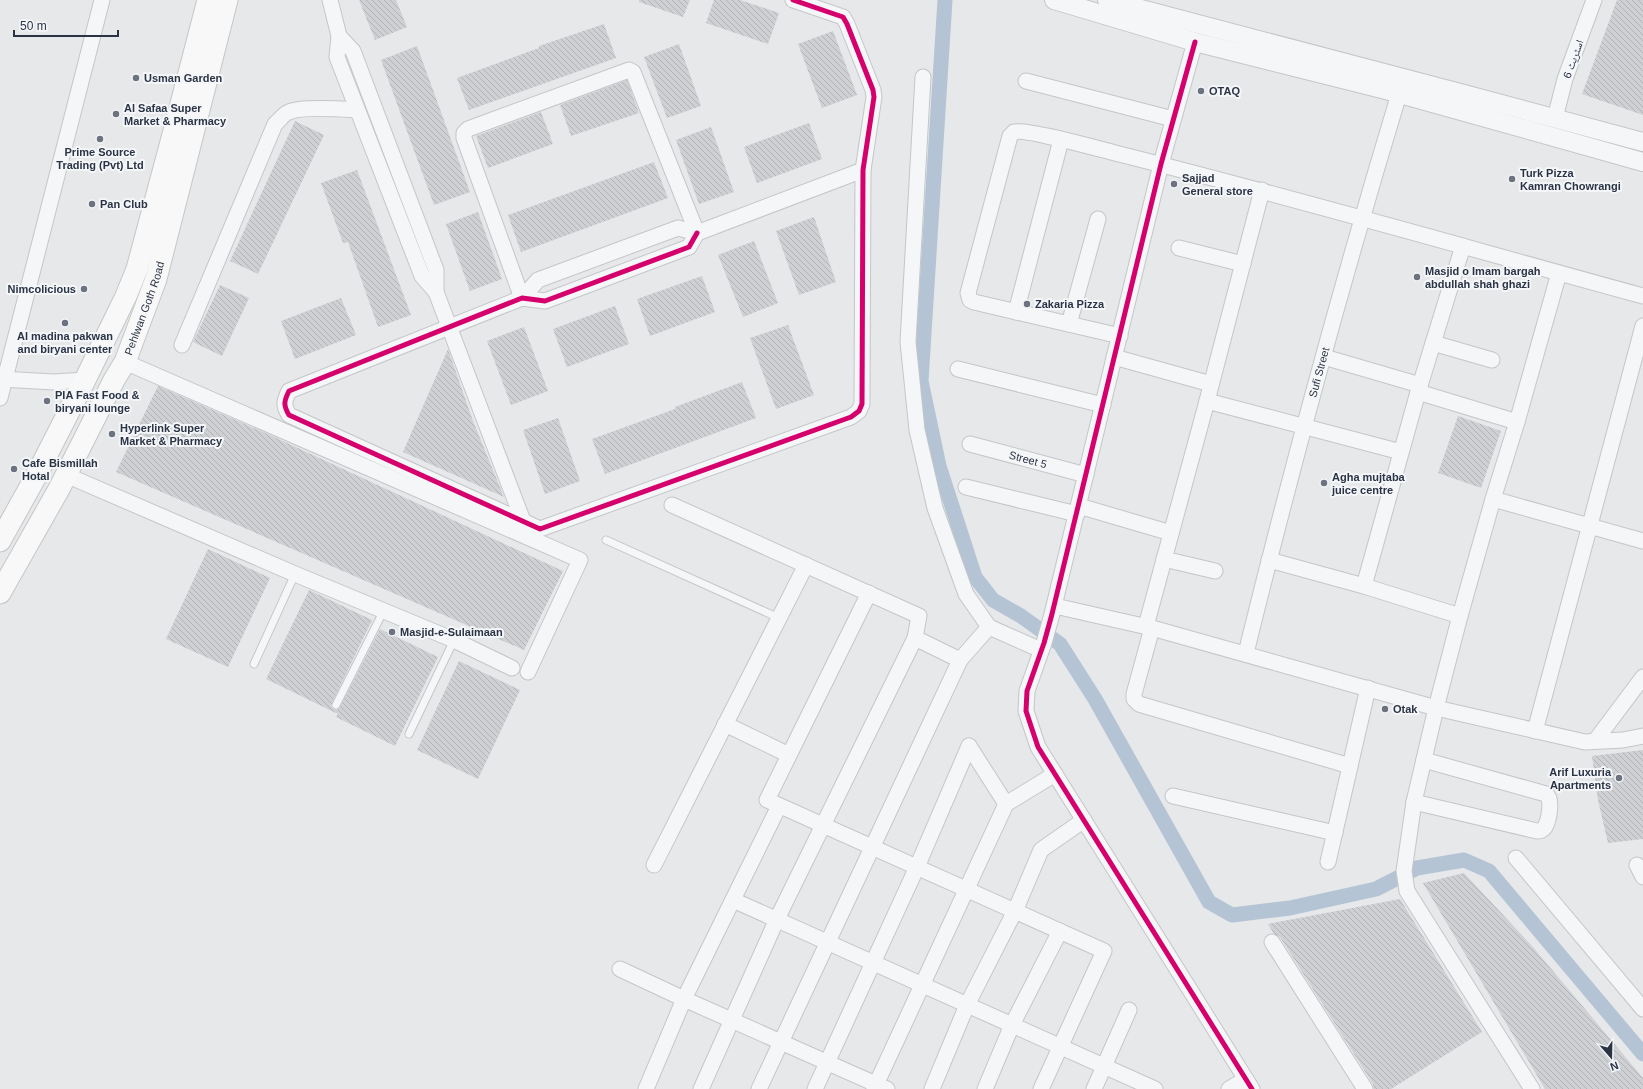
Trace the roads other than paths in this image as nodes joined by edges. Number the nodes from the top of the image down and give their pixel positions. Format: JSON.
{"nodes":[{"id":1,"x":102,"y":0,"type":"edge"},
{"id":2,"x":208,"y":0,"type":"edge"},
{"id":3,"x":227,"y":0,"type":"edge"},
{"id":4,"x":330,"y":0,"type":"edge"},
{"id":5,"x":793,"y":0,"type":"edge"},
{"id":6,"x":1054,"y":0,"type":"edge"},
{"id":7,"x":1107,"y":0,"type":"edge"},
{"id":8,"x":1594,"y":0,"type":"edge"},
{"id":9,"x":1178,"y":28,"type":"junction"},
{"id":10,"x":340,"y":36,"type":"junction"},
{"id":11,"x":1195,"y":42,"type":"junction"},
{"id":12,"x":923,"y":76,"type":"dead end"},
{"id":13,"x":1026,"y":81,"type":"dead end"},
{"id":14,"x":1399,"y":94,"type":"junction"},
{"id":15,"x":357,"y":110,"type":"junction"},
{"id":16,"x":1555,"y":118,"type":"junction"},
{"id":17,"x":1173,"y":119,"type":"junction"},
{"id":18,"x":1061,"y":140,"type":"junction"},
{"id":19,"x":1643,"y":142,"type":"edge"},
{"id":20,"x":1643,"y":162,"type":"edge"},
{"id":21,"x":1161,"y":164,"type":"junction"},
{"id":22,"x":863,"y":170,"type":"junction"},
{"id":23,"x":1262,"y":190,"type":"junction"},
{"id":24,"x":1361,"y":217,"type":"junction"},
{"id":25,"x":1098,"y":219,"type":"dead end"},
{"id":26,"x":697,"y":233,"type":"junction"},
{"id":27,"x":1463,"y":246,"type":"junction"},
{"id":28,"x":1179,"y":248,"type":"dead end"},
{"id":29,"x":608,"y":253,"type":"junction"},
{"id":30,"x":1242,"y":264,"type":"junction"},
{"id":31,"x":1559,"y":273,"type":"junction"},
{"id":32,"x":616,"y":274,"type":"junction"},
{"id":33,"x":436,"y":292,"type":"junction"},
{"id":34,"x":1643,"y":296,"type":"edge"},
{"id":35,"x":522,"y":298,"type":"junction"},
{"id":36,"x":1016,"y":312,"type":"junction"},
{"id":37,"x":1069,"y":324,"type":"junction"},
{"id":38,"x":450,"y":326,"type":"junction"},
{"id":39,"x":1643,"y":326,"type":"edge"},
{"id":40,"x":1120,"y":336,"type":"junction"},
{"id":41,"x":1433,"y":343,"type":"junction"},
{"id":42,"x":182,"y":345,"type":"dead end"},
{"id":43,"x":1114,"y":357,"type":"junction"},
{"id":44,"x":1324,"y":357,"type":"junction"},
{"id":45,"x":1492,"y":360,"type":"dead end"},
{"id":46,"x":125,"y":362,"type":"junction"},
{"id":47,"x":958,"y":369,"type":"dead end"},
{"id":48,"x":2,"y":379,"type":"edge"},
{"id":49,"x":85,"y":380,"type":"junction"},
{"id":50,"x":1211,"y":384,"type":"junction"},
{"id":51,"x":1419,"y":389,"type":"junction"},
{"id":52,"x":0,"y":398,"type":"edge"},
{"id":53,"x":1207,"y":401,"type":"junction"},
{"id":54,"x":1103,"y":405,"type":"junction"},
{"id":55,"x":1517,"y":422,"type":"junction"},
{"id":56,"x":1305,"y":426,"type":"junction"},
{"id":57,"x":970,"y":444,"type":"dead end"},
{"id":58,"x":1401,"y":452,"type":"junction"},
{"id":59,"x":1086,"y":474,"type":"junction"},
{"id":60,"x":35,"y":478,"type":"junction"},
{"id":61,"x":62,"y":482,"type":"junction"},
{"id":62,"x":966,"y":487,"type":"dead end"},
{"id":63,"x":1493,"y":499,"type":"junction"},
{"id":64,"x":672,"y":505,"type":"dead end"},
{"id":65,"x":1078,"y":510,"type":"junction"},
{"id":66,"x":523,"y":520,"type":"junction"},
{"id":67,"x":1590,"y":527,"type":"junction"},
{"id":68,"x":1171,"y":533,"type":"junction"},
{"id":69,"x":606,"y":540,"type":"dead end"},
{"id":70,"x":0,"y":541,"type":"edge"},
{"id":71,"x":1643,"y":541,"type":"edge"},
{"id":72,"x":1164,"y":559,"type":"junction"},
{"id":73,"x":1269,"y":560,"type":"junction"},
{"id":74,"x":806,"y":565,"type":"junction"},
{"id":75,"x":1215,"y":571,"type":"dead end"},
{"id":76,"x":295,"y":574,"type":"junction"},
{"id":77,"x":1364,"y":586,"type":"junction"},
{"id":78,"x":0,"y":593,"type":"edge"},
{"id":79,"x":869,"y":593,"type":"junction"},
{"id":80,"x":385,"y":610,"type":"junction"},
{"id":81,"x":1054,"y":610,"type":"junction"},
{"id":82,"x":1460,"y":616,"type":"junction"},
{"id":83,"x":780,"y":618,"type":"junction"},
{"id":84,"x":989,"y":627,"type":"junction"},
{"id":85,"x":1149,"y":627,"type":"junction"},
{"id":86,"x":915,"y":638,"type":"junction"},
{"id":87,"x":454,"y":640,"type":"junction"},
{"id":88,"x":1043,"y":646,"type":"junction"},
{"id":89,"x":1246,"y":653,"type":"junction"},
{"id":90,"x":960,"y":660,"type":"junction"},
{"id":91,"x":254,"y":664,"type":"dead end"},
{"id":92,"x":512,"y":668,"type":"dead end"},
{"id":93,"x":528,"y":672,"type":"dead end"},
{"id":94,"x":1643,"y":677,"type":"edge"},
{"id":95,"x":1368,"y":688,"type":"junction"},
{"id":96,"x":336,"y":705,"type":"dead end"},
{"id":97,"x":1436,"y":708,"type":"junction"},
{"id":98,"x":725,"y":724,"type":"junction"},
{"id":99,"x":1535,"y":731,"type":"junction"},
{"id":100,"x":409,"y":734,"type":"dead end"},
{"id":101,"x":1643,"y":736,"type":"edge"},
{"id":102,"x":1595,"y":741,"type":"junction"},
{"id":103,"x":789,"y":755,"type":"junction"},
{"id":104,"x":1424,"y":760,"type":"junction"},
{"id":105,"x":1350,"y":766,"type":"junction"},
{"id":106,"x":1055,"y":774,"type":"junction"},
{"id":107,"x":1173,"y":796,"type":"dead end"},
{"id":108,"x":1414,"y":802,"type":"junction"},
{"id":109,"x":1006,"y":804,"type":"junction"},
{"id":110,"x":779,"y":806,"type":"junction"},
{"id":111,"x":1084,"y":820,"type":"junction"},
{"id":112,"x":824,"y":825,"type":"junction"},
{"id":113,"x":1335,"y":833,"type":"junction"},
{"id":114,"x":872,"y":847,"type":"junction"},
{"id":115,"x":1516,"y":858,"type":"dead end"},
{"id":116,"x":1328,"y":862,"type":"dead end"},
{"id":117,"x":654,"y":865,"type":"dead end"},
{"id":118,"x":917,"y":867,"type":"junction"},
{"id":119,"x":967,"y":889,"type":"junction"},
{"id":120,"x":733,"y":900,"type":"junction"},
{"id":121,"x":1015,"y":911,"type":"junction"},
{"id":122,"x":777,"y":919,"type":"junction"},
{"id":123,"x":1060,"y":931,"type":"junction"},
{"id":124,"x":828,"y":942,"type":"junction"},
{"id":125,"x":1272,"y":942,"type":"dead end"},
{"id":126,"x":873,"y":962,"type":"junction"},
{"id":127,"x":620,"y":968,"type":"dead end"},
{"id":128,"x":923,"y":985,"type":"junction"},
{"id":129,"x":684,"y":999,"type":"junction"},
{"id":130,"x":967,"y":1005,"type":"junction"},
{"id":131,"x":1643,"y":1009,"type":"edge"},
{"id":132,"x":1129,"y":1010,"type":"dead end"},
{"id":133,"x":731,"y":1020,"type":"junction"},
{"id":134,"x":1012,"y":1025,"type":"junction"},
{"id":135,"x":781,"y":1042,"type":"junction"},
{"id":136,"x":1060,"y":1046,"type":"junction"},
{"id":137,"x":827,"y":1063,"type":"junction"},
{"id":138,"x":1105,"y":1066,"type":"junction"},
{"id":139,"x":1249,"y":1084,"type":"edge"},
{"id":140,"x":879,"y":1087,"type":"edge"},
{"id":141,"x":646,"y":1089,"type":"edge"},
{"id":142,"x":701,"y":1089,"type":"edge"},
{"id":143,"x":759,"y":1089,"type":"edge"},
{"id":144,"x":815,"y":1089,"type":"edge"},
{"id":145,"x":932,"y":1089,"type":"edge"},
{"id":146,"x":985,"y":1089,"type":"edge"},
{"id":147,"x":1041,"y":1089,"type":"edge"},
{"id":148,"x":1094,"y":1089,"type":"edge"},
{"id":149,"x":1154,"y":1089,"type":"edge"},
{"id":150,"x":1229,"y":1089,"type":"edge"},
{"id":151,"x":1365,"y":1089,"type":"edge"},
{"id":152,"x":1532,"y":1089,"type":"edge"}],
"edges":[{"from":1,"to":48,"type":"street"},
{"from":2,"to":49,"type":"main road","name":"Pehlwan Goth Road"},
{"from":3,"to":46,"type":"main road","name":"Pehlwan Goth Road"},
{"from":4,"to":10,"type":"street"},
{"from":5,"to":22,"type":"street"},
{"from":6,"to":9,"type":"street"},
{"from":7,"to":9,"type":"street"},
{"from":8,"to":16,"type":"street","name":"اسٹریٹ 6"},
{"from":9,"to":11,"type":"street"},
{"from":9,"to":16,"type":"street"},
{"from":10,"to":15,"type":"street"},
{"from":10,"to":33,"type":"street"},
{"from":11,"to":14,"type":"street"},
{"from":11,"to":17,"type":"street"},
{"from":12,"to":84,"type":"street"},
{"from":13,"to":17,"type":"street"},
{"from":14,"to":20,"type":"street"},
{"from":14,"to":24,"type":"street","name":"Sufi Street"},
{"from":15,"to":33,"type":"street"},
{"from":15,"to":42,"type":"street"},
{"from":16,"to":19,"type":"street"},
{"from":17,"to":21,"type":"street"},
{"from":18,"to":21,"type":"street"},
{"from":18,"to":36,"type":"street"},
{"from":18,"to":36,"type":"street"},
{"from":21,"to":23,"type":"street"},
{"from":21,"to":40,"type":"street"},
{"from":22,"to":26,"type":"street"},
{"from":22,"to":66,"type":"street"},
{"from":23,"to":24,"type":"street"},
{"from":23,"to":30,"type":"street"},
{"from":24,"to":27,"type":"street"},
{"from":24,"to":44,"type":"street","name":"Sufi Street"},
{"from":25,"to":37,"type":"street"},
{"from":26,"to":29,"type":"street"},
{"from":26,"to":32,"type":"street"},
{"from":26,"to":35,"type":"street"},
{"from":27,"to":31,"type":"street"},
{"from":27,"to":41,"type":"street"},
{"from":28,"to":30,"type":"street"},
{"from":29,"to":32,"type":"street"},
{"from":29,"to":35,"type":"street"},
{"from":30,"to":50,"type":"street"},
{"from":31,"to":34,"type":"street"},
{"from":31,"to":55,"type":"street"},
{"from":32,"to":35,"type":"street"},
{"from":33,"to":38,"type":"street"},
{"from":35,"to":38,"type":"street"},
{"from":36,"to":37,"type":"street"},
{"from":37,"to":40,"type":"street"},
{"from":38,"to":66,"type":"street"},
{"from":38,"to":66,"type":"street"},
{"from":39,"to":67,"type":"street"},
{"from":40,"to":43,"type":"street"},
{"from":41,"to":45,"type":"street"},
{"from":41,"to":51,"type":"street"},
{"from":43,"to":50,"type":"street"},
{"from":43,"to":54,"type":"street"},
{"from":44,"to":51,"type":"street"},
{"from":44,"to":56,"type":"street","name":"Sufi Street"},
{"from":46,"to":61,"type":"main road","name":"Pehlwan Goth Road"},
{"from":46,"to":93,"type":"street"},
{"from":47,"to":54,"type":"street"},
{"from":48,"to":49,"type":"street"},
{"from":48,"to":52,"type":"street"},
{"from":49,"to":60,"type":"main road","name":"Pehlwan Goth Road"},
{"from":50,"to":53,"type":"street"},
{"from":51,"to":55,"type":"street"},
{"from":51,"to":58,"type":"street"},
{"from":53,"to":56,"type":"street"},
{"from":53,"to":68,"type":"street"},
{"from":54,"to":59,"type":"street"},
{"from":55,"to":63,"type":"street"},
{"from":56,"to":58,"type":"street"},
{"from":56,"to":73,"type":"street","name":"Sufi Street"},
{"from":57,"to":59,"type":"street","name":"Street 5"},
{"from":58,"to":77,"type":"street"},
{"from":59,"to":65,"type":"street"},
{"from":60,"to":61,"type":"main road"},
{"from":60,"to":70,"type":"main road","name":"Pehlwan Goth Road"},
{"from":61,"to":76,"type":"street"},
{"from":61,"to":78,"type":"main road","name":"Pehlwan Goth Road"},
{"from":62,"to":65,"type":"street"},
{"from":63,"to":67,"type":"street"},
{"from":63,"to":82,"type":"street"},
{"from":64,"to":74,"type":"street"},
{"from":65,"to":68,"type":"street"},
{"from":65,"to":81,"type":"street"},
{"from":67,"to":71,"type":"street"},
{"from":67,"to":99,"type":"street"},
{"from":68,"to":72,"type":"street"},
{"from":69,"to":83,"type":"lane"},
{"from":72,"to":75,"type":"street"},
{"from":72,"to":85,"type":"street"},
{"from":73,"to":77,"type":"street"},
{"from":73,"to":89,"type":"street","name":"Sufi Street"},
{"from":74,"to":79,"type":"street"},
{"from":74,"to":83,"type":"street"},
{"from":76,"to":80,"type":"street"},
{"from":76,"to":91,"type":"lane"},
{"from":77,"to":82,"type":"street"},
{"from":79,"to":86,"type":"street"},
{"from":79,"to":103,"type":"street"},
{"from":80,"to":87,"type":"street"},
{"from":80,"to":96,"type":"lane"},
{"from":81,"to":85,"type":"street"},
{"from":81,"to":88,"type":"street"},
{"from":82,"to":97,"type":"street"},
{"from":83,"to":98,"type":"street"},
{"from":84,"to":88,"type":"street"},
{"from":84,"to":90,"type":"street"},
{"from":85,"to":89,"type":"street"},
{"from":85,"to":105,"type":"street"},
{"from":86,"to":90,"type":"street"},
{"from":86,"to":112,"type":"street"},
{"from":87,"to":92,"type":"street"},
{"from":87,"to":100,"type":"lane"},
{"from":88,"to":106,"type":"street"},
{"from":89,"to":95,"type":"street"},
{"from":90,"to":114,"type":"street"},
{"from":94,"to":102,"type":"street"},
{"from":95,"to":97,"type":"street"},
{"from":95,"to":105,"type":"street"},
{"from":97,"to":99,"type":"street"},
{"from":97,"to":104,"type":"street"},
{"from":98,"to":103,"type":"street"},
{"from":98,"to":117,"type":"street"},
{"from":99,"to":102,"type":"street"},
{"from":101,"to":102,"type":"street"},
{"from":103,"to":110,"type":"street"},
{"from":104,"to":108,"type":"street"},
{"from":104,"to":108,"type":"street"},
{"from":105,"to":113,"type":"street"},
{"from":106,"to":109,"type":"street"},
{"from":106,"to":111,"type":"street"},
{"from":107,"to":113,"type":"street"},
{"from":108,"to":152,"type":"street"},
{"from":109,"to":118,"type":"street"},
{"from":109,"to":119,"type":"street"},
{"from":110,"to":112,"type":"street"},
{"from":110,"to":120,"type":"street"},
{"from":111,"to":121,"type":"street"},
{"from":111,"to":139,"type":"street"},
{"from":112,"to":114,"type":"street"},
{"from":112,"to":122,"type":"street"},
{"from":113,"to":116,"type":"street"},
{"from":114,"to":118,"type":"street"},
{"from":114,"to":124,"type":"street"},
{"from":115,"to":131,"type":"street"},
{"from":118,"to":119,"type":"street"},
{"from":118,"to":126,"type":"street"},
{"from":119,"to":121,"type":"street"},
{"from":119,"to":128,"type":"street"},
{"from":120,"to":122,"type":"street"},
{"from":120,"to":129,"type":"street"},
{"from":121,"to":123,"type":"street"},
{"from":121,"to":130,"type":"street"},
{"from":122,"to":124,"type":"street"},
{"from":122,"to":133,"type":"street"},
{"from":123,"to":134,"type":"street"},
{"from":123,"to":136,"type":"street"},
{"from":124,"to":126,"type":"street"},
{"from":124,"to":135,"type":"street"},
{"from":125,"to":151,"type":"street"},
{"from":126,"to":128,"type":"street"},
{"from":126,"to":137,"type":"street"},
{"from":127,"to":129,"type":"street"},
{"from":128,"to":130,"type":"street"},
{"from":128,"to":140,"type":"street"},
{"from":129,"to":133,"type":"street"},
{"from":129,"to":141,"type":"street"},
{"from":130,"to":134,"type":"street"},
{"from":130,"to":145,"type":"street"},
{"from":132,"to":138,"type":"street"},
{"from":133,"to":135,"type":"street"},
{"from":133,"to":142,"type":"street"},
{"from":134,"to":136,"type":"street"},
{"from":134,"to":146,"type":"street"},
{"from":135,"to":137,"type":"street"},
{"from":135,"to":143,"type":"street"},
{"from":136,"to":138,"type":"street"},
{"from":136,"to":147,"type":"street"},
{"from":137,"to":140,"type":"street"},
{"from":137,"to":144,"type":"street"},
{"from":138,"to":148,"type":"street"},
{"from":138,"to":149,"type":"street"},
{"from":139,"to":150,"type":"street"}]}
